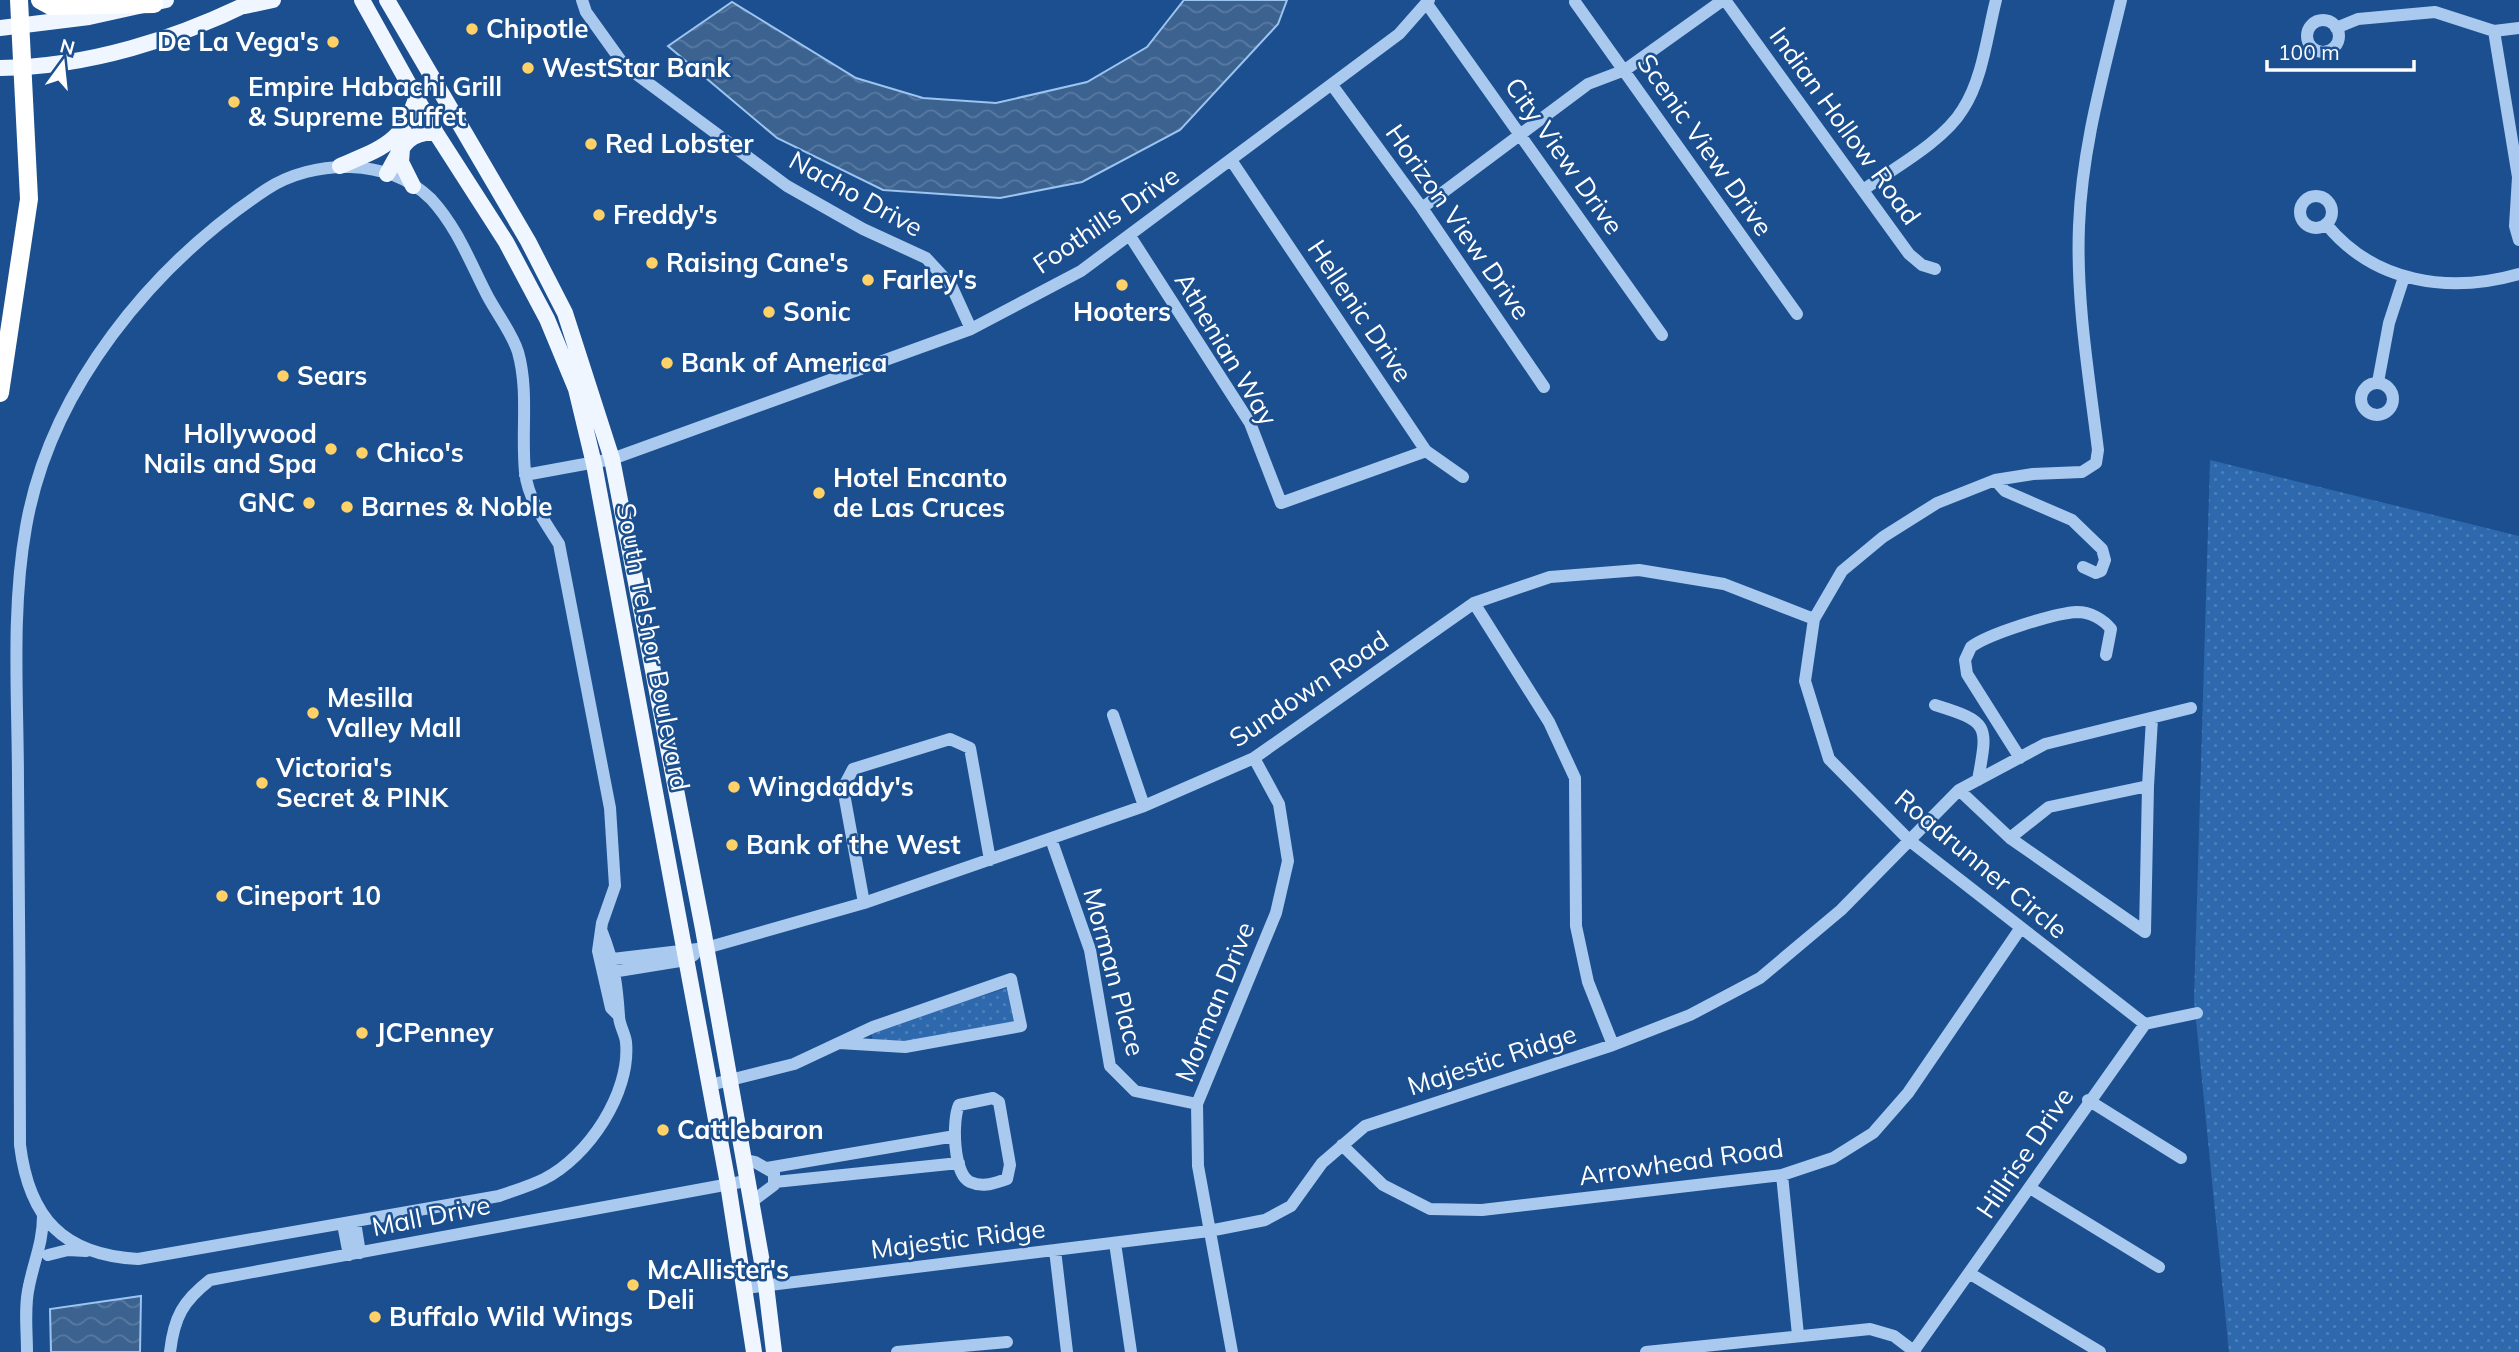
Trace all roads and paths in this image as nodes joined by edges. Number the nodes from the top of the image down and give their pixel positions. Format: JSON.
{"nodes":[{"id":1,"x":19,"y":0,"type":"edge"},
{"id":2,"x":40,"y":0,"type":"edge"},
{"id":3,"x":273,"y":0,"type":"edge"},
{"id":4,"x":362,"y":0,"type":"edge"},
{"id":5,"x":387,"y":0,"type":"edge"},
{"id":6,"x":582,"y":0,"type":"edge"},
{"id":7,"x":1724,"y":0,"type":"edge"},
{"id":8,"x":1996,"y":0,"type":"edge"},
{"id":9,"x":2122,"y":0,"type":"edge"},
{"id":10,"x":160,"y":2,"type":"edge"},
{"id":11,"x":1428,"y":2,"type":"edge"},
{"id":12,"x":1575,"y":2,"type":"dead end"},
{"id":13,"x":249,"y":3,"type":"edge"},
{"id":14,"x":20,"y":27,"type":"junction"},
{"id":15,"x":0,"y":28,"type":"edge"},
{"id":16,"x":2336,"y":28,"type":"dead end"},
{"id":17,"x":2519,"y":28,"type":"edge"},
{"id":18,"x":2494,"y":31,"type":"junction"},
{"id":19,"x":0,"y":68,"type":"edge"},
{"id":20,"x":24,"y":68,"type":"junction"},
{"id":21,"x":1625,"y":71,"type":"junction"},
{"id":22,"x":1332,"y":85,"type":"junction"},
{"id":23,"x":417,"y":95,"type":"junction"},
{"id":24,"x":1520,"y":132,"type":"junction"},
{"id":25,"x":436,"y":133,"type":"junction"},
{"id":26,"x":396,"y":145,"type":"junction"},
{"id":27,"x":447,"y":150,"type":"junction"},
{"id":28,"x":1231,"y":160,"type":"junction"},
{"id":29,"x":340,"y":166,"type":"junction"},
{"id":30,"x":383,"y":173,"type":"junction"},
{"id":31,"x":413,"y":186,"type":"junction"},
{"id":32,"x":1863,"y":190,"type":"junction"},
{"id":33,"x":1422,"y":208,"type":"junction"},
{"id":34,"x":513,"y":216,"type":"junction"},
{"id":35,"x":2326,"y":224,"type":"dead end"},
{"id":36,"x":1129,"y":236,"type":"junction"},
{"id":37,"x":2519,"y":240,"type":"edge"},
{"id":38,"x":1935,"y":269,"type":"dead end"},
{"id":39,"x":2519,"y":274,"type":"edge"},
{"id":40,"x":2404,"y":277,"type":"junction"},
{"id":41,"x":1797,"y":314,"type":"dead end"},
{"id":42,"x":971,"y":329,"type":"junction"},
{"id":43,"x":1662,"y":335,"type":"dead end"},
{"id":44,"x":2378,"y":382,"type":"dead end"},
{"id":45,"x":1544,"y":387,"type":"dead end"},
{"id":46,"x":0,"y":393,"type":"edge"},
{"id":47,"x":1426,"y":451,"type":"junction"},
{"id":48,"x":612,"y":459,"type":"junction"},
{"id":49,"x":594,"y":464,"type":"junction"},
{"id":50,"x":525,"y":475,"type":"junction"},
{"id":51,"x":1463,"y":477,"type":"dead end"},
{"id":52,"x":1995,"y":480,"type":"junction"},
{"id":53,"x":2082,"y":567,"type":"dead end"},
{"id":54,"x":1474,"y":603,"type":"junction"},
{"id":55,"x":1814,"y":619,"type":"junction"},
{"id":56,"x":2106,"y":655,"type":"dead end"},
{"id":57,"x":1935,"y":705,"type":"dead end"},
{"id":58,"x":2191,"y":708,"type":"dead end"},
{"id":59,"x":1114,"y":715,"type":"dead end"},
{"id":60,"x":2152,"y":719,"type":"junction"},
{"id":61,"x":1254,"y":758,"type":"junction"},
{"id":62,"x":2020,"y":758,"type":"junction"},
{"id":63,"x":1978,"y":780,"type":"junction"},
{"id":64,"x":2148,"y":786,"type":"junction"},
{"id":65,"x":1959,"y":790,"type":"junction"},
{"id":66,"x":1144,"y":806,"type":"junction"},
{"id":67,"x":2010,"y":838,"type":"junction"},
{"id":68,"x":1051,"y":839,"type":"junction"},
{"id":69,"x":1910,"y":841,"type":"junction"},
{"id":70,"x":990,"y":860,"type":"junction"},
{"id":71,"x":864,"y":903,"type":"junction"},
{"id":72,"x":2020,"y":929,"type":"junction"},
{"id":73,"x":602,"y":932,"type":"junction"},
{"id":74,"x":706,"y":948,"type":"junction"},
{"id":75,"x":685,"y":955,"type":"junction"},
{"id":76,"x":641,"y":961,"type":"junction"},
{"id":77,"x":607,"y":966,"type":"junction"},
{"id":78,"x":619,"y":995,"type":"junction"},
{"id":79,"x":2197,"y":1013,"type":"dead end"},
{"id":80,"x":619,"y":1016,"type":"junction"},
{"id":81,"x":2145,"y":1024,"type":"junction"},
{"id":82,"x":839,"y":1043,"type":"junction"},
{"id":83,"x":1613,"y":1045,"type":"junction"},
{"id":84,"x":729,"y":1081,"type":"junction"},
{"id":85,"x":710,"y":1085,"type":"junction"},
{"id":86,"x":2088,"y":1100,"type":"junction"},
{"id":87,"x":1197,"y":1104,"type":"junction"},
{"id":88,"x":955,"y":1136,"type":"junction"},
{"id":89,"x":1342,"y":1145,"type":"junction"},
{"id":90,"x":2182,"y":1158,"type":"dead end"},
{"id":91,"x":742,"y":1159,"type":"junction"},
{"id":92,"x":959,"y":1163,"type":"junction"},
{"id":93,"x":767,"y":1168,"type":"junction"},
{"id":94,"x":1782,"y":1175,"type":"junction"},
{"id":95,"x":746,"y":1181,"type":"junction"},
{"id":96,"x":775,"y":1182,"type":"junction"},
{"id":97,"x":728,"y":1184,"type":"junction"},
{"id":98,"x":2030,"y":1188,"type":"junction"},
{"id":99,"x":750,"y":1203,"type":"junction"},
{"id":100,"x":43,"y":1216,"type":"junction"},
{"id":101,"x":349,"y":1223,"type":"junction"},
{"id":102,"x":1209,"y":1231,"type":"junction"},
{"id":103,"x":61,"y":1233,"type":"junction"},
{"id":104,"x":1115,"y":1243,"type":"junction"},
{"id":105,"x":1055,"y":1250,"type":"junction"},
{"id":106,"x":90,"y":1252,"type":"junction"},
{"id":107,"x":44,"y":1253,"type":"junction"},
{"id":108,"x":354,"y":1254,"type":"junction"},
{"id":109,"x":2159,"y":1267,"type":"dead end"},
{"id":110,"x":1969,"y":1273,"type":"junction"},
{"id":111,"x":766,"y":1286,"type":"junction"},
{"id":112,"x":746,"y":1288,"type":"junction"},
{"id":113,"x":1798,"y":1335,"type":"junction"},
{"id":114,"x":1007,"y":1342,"type":"dead end"},
{"id":115,"x":27,"y":1352,"type":"edge"},
{"id":116,"x":170,"y":1352,"type":"edge"},
{"id":117,"x":754,"y":1352,"type":"edge"},
{"id":118,"x":774,"y":1352,"type":"edge"},
{"id":119,"x":897,"y":1352,"type":"edge"},
{"id":120,"x":1067,"y":1352,"type":"edge"},
{"id":121,"x":1131,"y":1352,"type":"edge"},
{"id":122,"x":1232,"y":1352,"type":"edge"},
{"id":123,"x":1646,"y":1352,"type":"edge"},
{"id":124,"x":1914,"y":1352,"type":"edge"},
{"id":125,"x":2100,"y":1352,"type":"edge"}],
"edges":[{"from":1,"to":14,"type":"highway"},
{"from":2,"to":10,"type":"highway"},
{"from":3,"to":13,"type":"main road"},
{"from":4,"to":23,"type":"main road","name":"South Telshor Boulevard"},
{"from":5,"to":34,"type":"main road","name":"South Telshor Boulevard"},
{"from":6,"to":42,"type":"street","name":"Nacho Drive"},
{"from":7,"to":21,"type":"street"},
{"from":7,"to":32,"type":"street","name":"Indian Hollow Road"},
{"from":8,"to":32,"type":"street"},
{"from":9,"to":52,"type":"street","name":"Roadrunner Circle"},
{"from":10,"to":14,"type":"main road"},
{"from":11,"to":22,"type":"street","name":"Foothills Drive"},
{"from":11,"to":24,"type":"street","name":"City View Drive"},
{"from":12,"to":21,"type":"street","name":"Scenic View Drive"},
{"from":13,"to":20,"type":"main road"},
{"from":14,"to":15,"type":"main road"},
{"from":14,"to":20,"type":"highway"},
{"from":16,"to":18,"type":"street"},
{"from":17,"to":18,"type":"street"},
{"from":18,"to":37,"type":"street"},
{"from":19,"to":20,"type":"main road"},
{"from":20,"to":46,"type":"highway"},
{"from":21,"to":24,"type":"street"},
{"from":21,"to":41,"type":"street","name":"Scenic View Drive"},
{"from":22,"to":28,"type":"street","name":"Foothills Drive"},
{"from":22,"to":33,"type":"street","name":"Horizon View Drive"},
{"from":23,"to":25,"type":"main road","name":"South Telshor Boulevard"},
{"from":23,"to":26,"type":"main road"},
{"from":24,"to":33,"type":"street"},
{"from":24,"to":43,"type":"street","name":"City View Drive"},
{"from":25,"to":26,"type":"main road"},
{"from":25,"to":27,"type":"main road","name":"South Telshor Boulevard"},
{"from":26,"to":29,"type":"main road"},
{"from":26,"to":30,"type":"main road"},
{"from":26,"to":31,"type":"main road"},
{"from":27,"to":34,"type":"main road"},
{"from":27,"to":49,"type":"main road","name":"South Telshor Boulevard"},
{"from":28,"to":36,"type":"street","name":"Foothills Drive"},
{"from":28,"to":47,"type":"street","name":"Hellenic Drive"},
{"from":29,"to":30,"type":"street"},
{"from":29,"to":100,"type":"street"},
{"from":30,"to":31,"type":"street"},
{"from":31,"to":50,"type":"street"},
{"from":32,"to":38,"type":"street","name":"Indian Hollow Road"},
{"from":33,"to":45,"type":"street","name":"Horizon View Drive"},
{"from":34,"to":48,"type":"main road","name":"South Telshor Boulevard"},
{"from":35,"to":40,"type":"street"},
{"from":36,"to":42,"type":"street","name":"Foothills Drive"},
{"from":36,"to":47,"type":"street","name":"Athenian Way"},
{"from":39,"to":40,"type":"street"},
{"from":40,"to":44,"type":"street"},
{"from":42,"to":48,"type":"street","name":"Foothills Drive"},
{"from":47,"to":51,"type":"street","name":"Hellenic Drive"},
{"from":48,"to":49,"type":"street","name":"Foothills Drive"},
{"from":48,"to":74,"type":"main road","name":"South Telshor Boulevard"},
{"from":49,"to":50,"type":"street","name":"Foothills Drive"},
{"from":49,"to":75,"type":"main road","name":"South Telshor Boulevard"},
{"from":50,"to":73,"type":"street"},
{"from":52,"to":53,"type":"street"},
{"from":52,"to":55,"type":"street","name":"Roadrunner Circle"},
{"from":54,"to":55,"type":"street","name":"Sundown Road"},
{"from":54,"to":61,"type":"street","name":"Sundown Road"},
{"from":54,"to":83,"type":"street"},
{"from":55,"to":69,"type":"street","name":"Roadrunner Circle"},
{"from":56,"to":62,"type":"street"},
{"from":57,"to":63,"type":"street"},
{"from":58,"to":60,"type":"street","name":"Majestic Ridge"},
{"from":59,"to":66,"type":"street"},
{"from":60,"to":62,"type":"street","name":"Majestic Ridge"},
{"from":60,"to":64,"type":"street"},
{"from":61,"to":66,"type":"street","name":"Sundown Road"},
{"from":61,"to":87,"type":"street","name":"Morman Drive"},
{"from":62,"to":63,"type":"street","name":"Majestic Ridge"},
{"from":63,"to":65,"type":"street","name":"Majestic Ridge"},
{"from":64,"to":67,"type":"street"},
{"from":64,"to":67,"type":"street"},
{"from":65,"to":67,"type":"street"},
{"from":65,"to":69,"type":"street","name":"Majestic Ridge"},
{"from":66,"to":68,"type":"street","name":"Sundown Road"},
{"from":68,"to":70,"type":"street","name":"Sundown Road"},
{"from":68,"to":87,"type":"street","name":"Morman Place"},
{"from":69,"to":72,"type":"street","name":"Roadrunner Circle"},
{"from":69,"to":83,"type":"street","name":"Majestic Ridge"},
{"from":70,"to":71,"type":"street","name":"Sundown Road"},
{"from":70,"to":71,"type":"street"},
{"from":71,"to":74,"type":"street","name":"Sundown Road"},
{"from":72,"to":81,"type":"street","name":"Roadrunner Circle"},
{"from":72,"to":94,"type":"street","name":"Arrowhead Road"},
{"from":73,"to":76,"type":"street"},
{"from":73,"to":77,"type":"street"},
{"from":74,"to":75,"type":"street","name":"Sundown Road"},
{"from":74,"to":84,"type":"main road","name":"South Telshor Boulevard"},
{"from":75,"to":76,"type":"street","name":"Sundown Road"},
{"from":75,"to":85,"type":"main road","name":"South Telshor Boulevard"},
{"from":76,"to":77,"type":"street","name":"Sundown Road"},
{"from":76,"to":78,"type":"street"},
{"from":77,"to":78,"type":"street"},
{"from":77,"to":80,"type":"street"},
{"from":78,"to":80,"type":"street"},
{"from":79,"to":81,"type":"street"},
{"from":80,"to":101,"type":"street"},
{"from":81,"to":86,"type":"street","name":"Hillrise Drive"},
{"from":82,"to":82,"type":"street"},
{"from":82,"to":84,"type":"street"},
{"from":83,"to":89,"type":"street","name":"Majestic Ridge"},
{"from":84,"to":85,"type":"street"},
{"from":84,"to":91,"type":"main road","name":"South Telshor Boulevard"},
{"from":85,"to":97,"type":"main road","name":"South Telshor Boulevard"},
{"from":86,"to":90,"type":"street"},
{"from":86,"to":98,"type":"street","name":"Hillrise Drive"},
{"from":87,"to":102,"type":"street","name":"Morman Drive"},
{"from":88,"to":92,"type":"street"},
{"from":88,"to":92,"type":"street"},
{"from":88,"to":93,"type":"street"},
{"from":89,"to":94,"type":"street","name":"Arrowhead Road"},
{"from":89,"to":102,"type":"street","name":"Majestic Ridge"},
{"from":91,"to":93,"type":"street"},
{"from":91,"to":95,"type":"main road","name":"South Telshor Boulevard"},
{"from":92,"to":96,"type":"street"},
{"from":93,"to":96,"type":"street"},
{"from":94,"to":113,"type":"street"},
{"from":95,"to":97,"type":"street","name":"Mall Drive"},
{"from":95,"to":99,"type":"main road","name":"South Telshor Boulevard"},
{"from":96,"to":99,"type":"street"},
{"from":97,"to":108,"type":"street","name":"Mall Drive"},
{"from":97,"to":112,"type":"main road","name":"South Telshor Boulevard"},
{"from":98,"to":109,"type":"street"},
{"from":98,"to":110,"type":"street","name":"Hillrise Drive"},
{"from":99,"to":111,"type":"main road","name":"South Telshor Boulevard"},
{"from":100,"to":103,"type":"street"},
{"from":100,"to":107,"type":"street"},
{"from":101,"to":106,"type":"street"},
{"from":101,"to":108,"type":"street"},
{"from":102,"to":104,"type":"street","name":"Majestic Ridge"},
{"from":102,"to":122,"type":"street","name":"Morman Drive"},
{"from":103,"to":106,"type":"street"},
{"from":103,"to":107,"type":"street"},
{"from":104,"to":105,"type":"street","name":"Majestic Ridge"},
{"from":104,"to":121,"type":"street"},
{"from":105,"to":111,"type":"street","name":"Majestic Ridge"},
{"from":105,"to":120,"type":"street"},
{"from":106,"to":107,"type":"street"},
{"from":107,"to":115,"type":"street"},
{"from":108,"to":116,"type":"street","name":"Mall Drive"},
{"from":110,"to":124,"type":"street","name":"Hillrise Drive"},
{"from":110,"to":125,"type":"street"},
{"from":111,"to":112,"type":"street","name":"Majestic Ridge"},
{"from":111,"to":118,"type":"main road","name":"South Telshor Boulevard"},
{"from":112,"to":117,"type":"main road","name":"South Telshor Boulevard"},
{"from":113,"to":123,"type":"street"},
{"from":113,"to":124,"type":"street"},
{"from":114,"to":119,"type":"street"}]}
